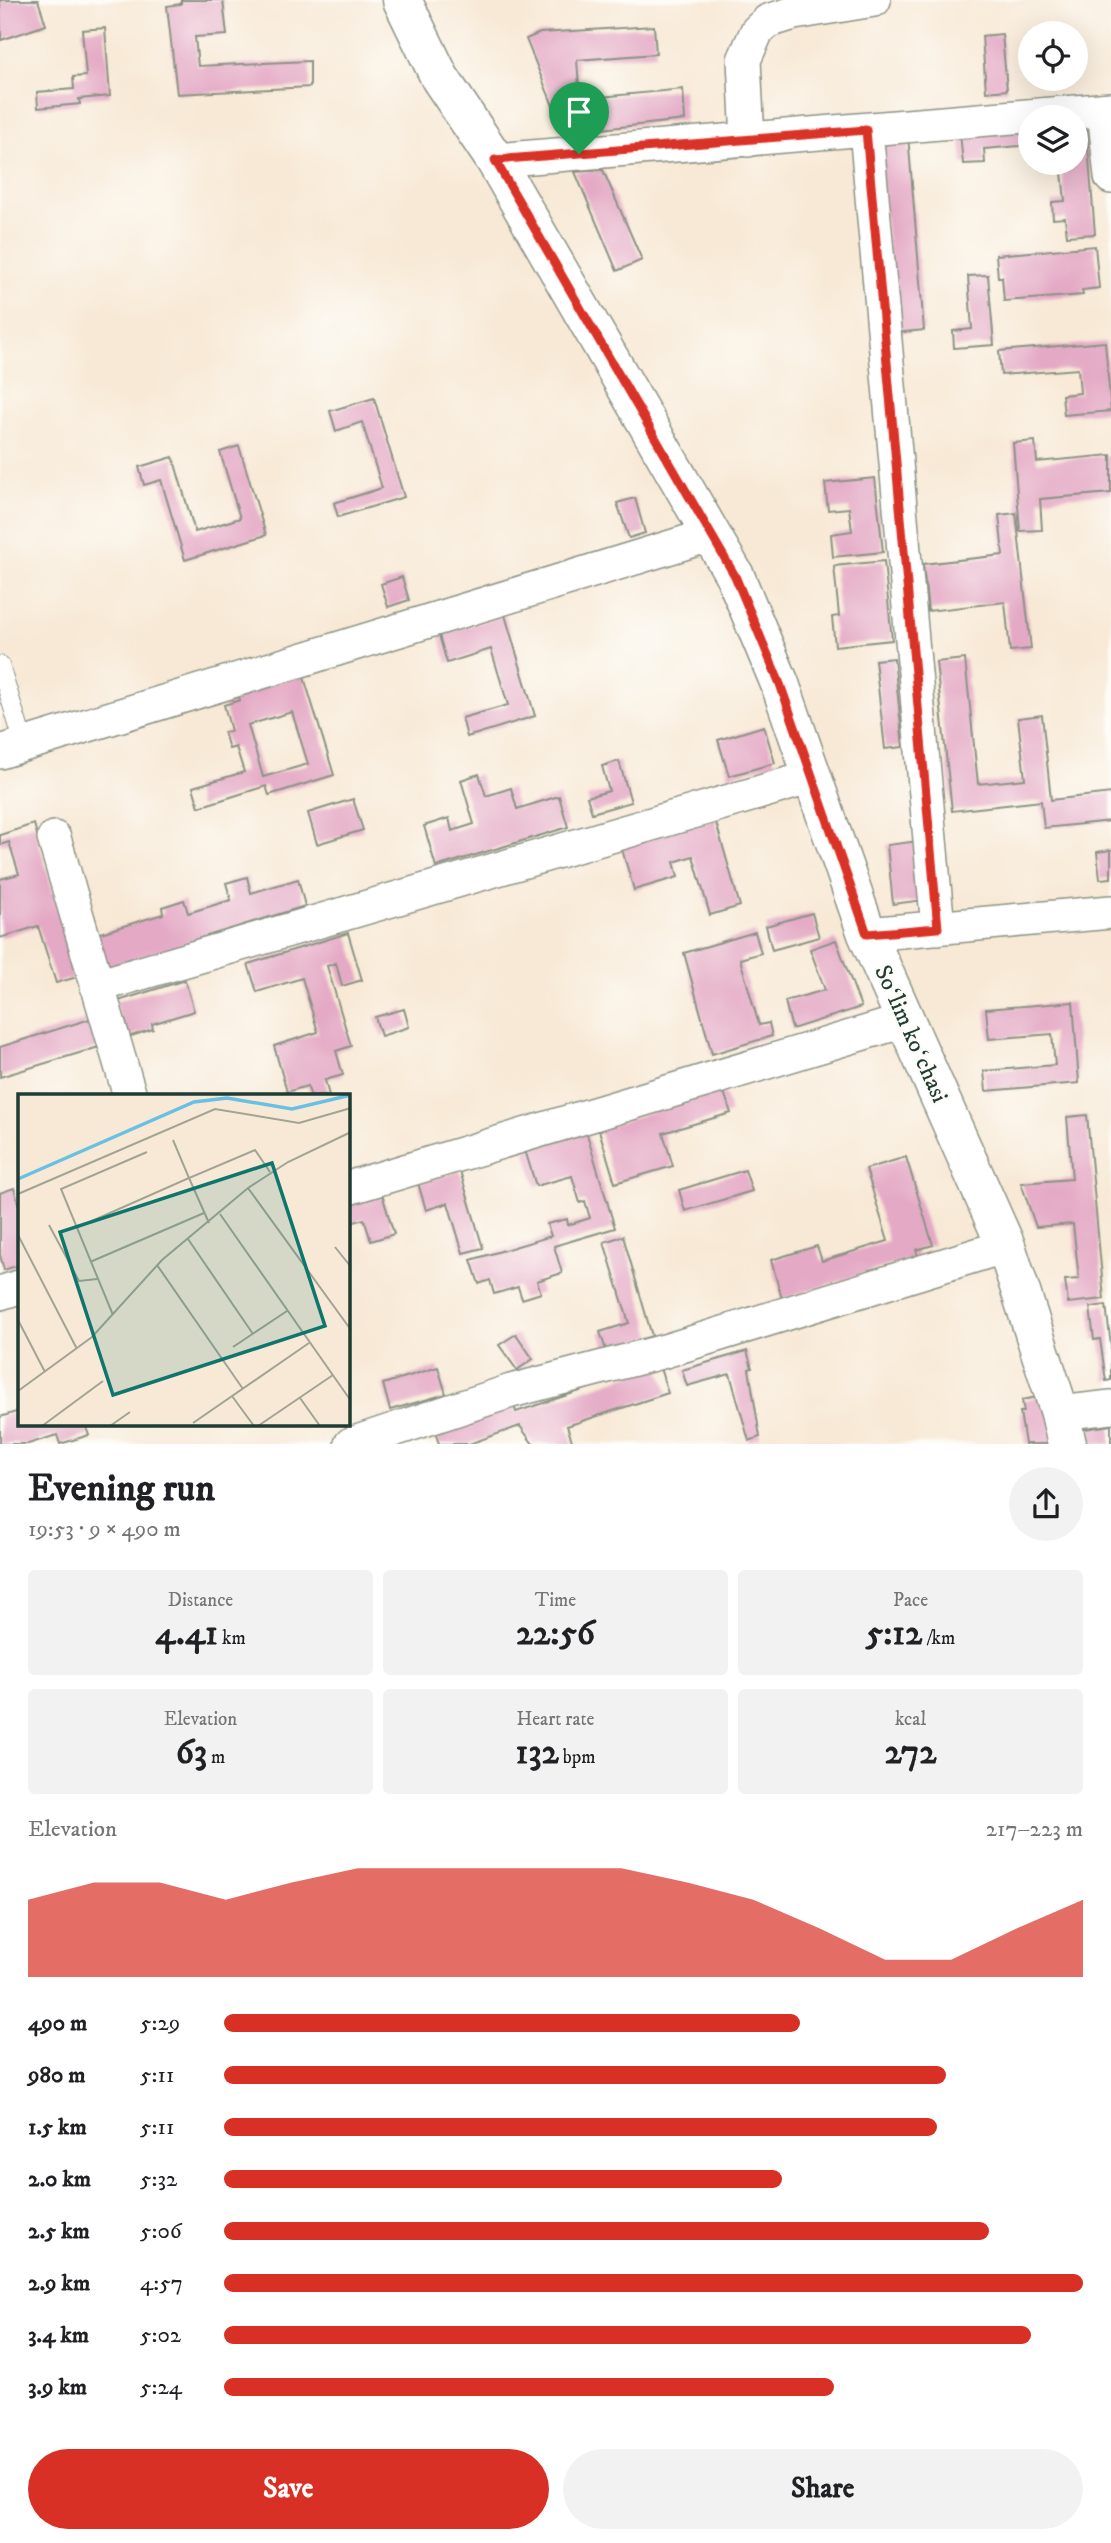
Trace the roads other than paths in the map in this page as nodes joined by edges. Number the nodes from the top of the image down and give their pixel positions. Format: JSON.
{"nodes":[{"id":1,"x":402,"y":0,"type":"edge"},
{"id":2,"x":874,"y":0,"type":"edge"},
{"id":3,"x":1108,"y":109,"type":"edge"},
{"id":4,"x":866,"y":130,"type":"junction"},
{"id":5,"x":748,"y":140,"type":"junction"},
{"id":6,"x":495,"y":160,"type":"junction"},
{"id":7,"x":1111,"y":177,"type":"edge"},
{"id":8,"x":710,"y":535,"type":"junction"},
{"id":9,"x":0,"y":665,"type":"edge"},
{"id":10,"x":12,"y":748,"type":"edge"},
{"id":11,"x":812,"y":777,"type":"junction"},
{"id":12,"x":54,"y":838,"type":"dead end"},
{"id":13,"x":1111,"y":912,"type":"edge"},
{"id":14,"x":938,"y":928,"type":"junction"},
{"id":15,"x":867,"y":934,"type":"junction"},
{"id":16,"x":97,"y":986,"type":"junction"},
{"id":17,"x":904,"y":1021,"type":"junction"},
{"id":18,"x":129,"y":1094,"type":"edge"},
{"id":19,"x":350,"y":1187,"type":"edge"},
{"id":20,"x":1006,"y":1247,"type":"junction"},
{"id":21,"x":18,"y":1287,"type":"edge"},
{"id":22,"x":0,"y":1293,"type":"edge"},
{"id":23,"x":1111,"y":1407,"type":"edge"},
{"id":24,"x":1063,"y":1429,"type":"edge"},
{"id":25,"x":351,"y":1444,"type":"edge"}],
"edges":[{"from":1,"to":6,"type":"street","name":"Soʻlim koʻchasi"},
{"from":2,"to":5,"type":"street"},
{"from":3,"to":4,"type":"street"},
{"from":3,"to":7,"type":"street"},
{"from":4,"to":5,"type":"street"},
{"from":4,"to":14,"type":"street"},
{"from":5,"to":6,"type":"street"},
{"from":6,"to":8,"type":"street","name":"Soʻlim koʻchasi"},
{"from":8,"to":10,"type":"street"},
{"from":8,"to":11,"type":"street","name":"Soʻlim koʻchasi"},
{"from":9,"to":10,"type":"lane"},
{"from":11,"to":15,"type":"street","name":"Soʻlim koʻchasi"},
{"from":11,"to":16,"type":"street"},
{"from":12,"to":16,"type":"street"},
{"from":13,"to":14,"type":"street"},
{"from":14,"to":15,"type":"street"},
{"from":15,"to":17,"type":"street","name":"Soʻlim koʻchasi"},
{"from":16,"to":18,"type":"street"},
{"from":17,"to":19,"type":"street"},
{"from":17,"to":20,"type":"street","name":"Soʻlim koʻchasi"},
{"from":20,"to":24,"type":"street","name":"Soʻlim koʻchasi"},
{"from":20,"to":25,"type":"street"},
{"from":21,"to":22,"type":"street"},
{"from":23,"to":24,"type":"street"}]}
